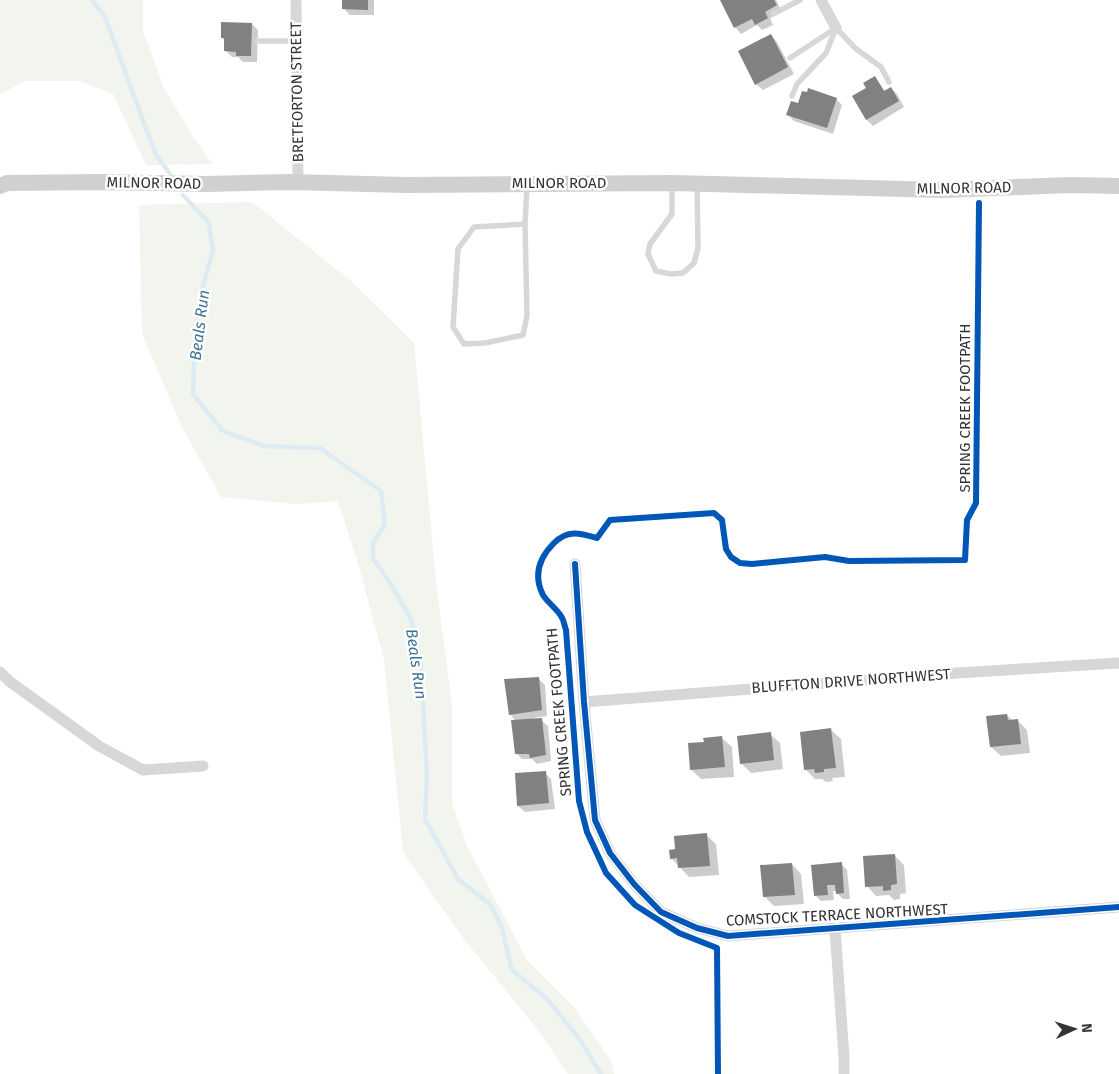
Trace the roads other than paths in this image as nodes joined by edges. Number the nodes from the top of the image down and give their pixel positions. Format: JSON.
{"nodes":[{"id":1,"x":296,"y":0,"type":"edge"},
{"id":2,"x":800,"y":0,"type":"edge"},
{"id":3,"x":821,"y":0,"type":"edge"},
{"id":4,"x":773,"y":14,"type":"dead end"},
{"id":5,"x":836,"y":28,"type":"junction"},
{"id":6,"x":257,"y":41,"type":"dead end"},
{"id":7,"x":296,"y":41,"type":"junction"},
{"id":8,"x":790,"y":58,"type":"dead end"},
{"id":9,"x":889,"y":82,"type":"dead end"},
{"id":10,"x":792,"y":96,"type":"dead end"},
{"id":11,"x":298,"y":183,"type":"junction"},
{"id":12,"x":672,"y":183,"type":"junction"},
{"id":13,"x":527,"y":184,"type":"junction"},
{"id":14,"x":697,"y":184,"type":"junction"},
{"id":15,"x":0,"y":186,"type":"edge"},
{"id":16,"x":1119,"y":186,"type":"edge"},
{"id":17,"x":525,"y":224,"type":"junction"},
{"id":18,"x":575,"y":564,"type":"dead end"},
{"id":19,"x":1119,"y":663,"type":"edge"},
{"id":20,"x":0,"y":672,"type":"edge"},
{"id":21,"x":584,"y":702,"type":"junction"},
{"id":22,"x":203,"y":766,"type":"dead end"},
{"id":23,"x":1119,"y":907,"type":"edge"},
{"id":24,"x":836,"y":930,"type":"junction"},
{"id":25,"x":844,"y":1074,"type":"edge"}],
"edges":[{"from":1,"to":7,"type":"street","name":"BRETFORTON STREET"},
{"from":2,"to":4,"type":"lane"},
{"from":3,"to":5,"type":"street"},
{"from":5,"to":8,"type":"lane"},
{"from":5,"to":9,"type":"lane"},
{"from":5,"to":10,"type":"lane"},
{"from":6,"to":7,"type":"lane"},
{"from":7,"to":11,"type":"street","name":"BRETFORTON STREET"},
{"from":11,"to":13,"type":"main road","name":"MILNOR ROAD"},
{"from":11,"to":15,"type":"main road","name":"MILNOR ROAD"},
{"from":12,"to":13,"type":"main road","name":"MILNOR ROAD"},
{"from":12,"to":14,"type":"main road","name":"MILNOR ROAD"},
{"from":12,"to":14,"type":"lane"},
{"from":13,"to":17,"type":"lane"},
{"from":14,"to":16,"type":"main road","name":"MILNOR ROAD"},
{"from":17,"to":17,"type":"lane"},
{"from":18,"to":21,"type":"street","name":"COMSTOCK TERRACE NORTHWEST"},
{"from":19,"to":21,"type":"street","name":"BLUFFTON DRIVE NORTHWEST"},
{"from":20,"to":22,"type":"street"},
{"from":21,"to":24,"type":"street","name":"COMSTOCK TERRACE NORTHWEST"},
{"from":23,"to":24,"type":"street","name":"COMSTOCK TERRACE NORTHWEST"},
{"from":24,"to":25,"type":"street"}]}
